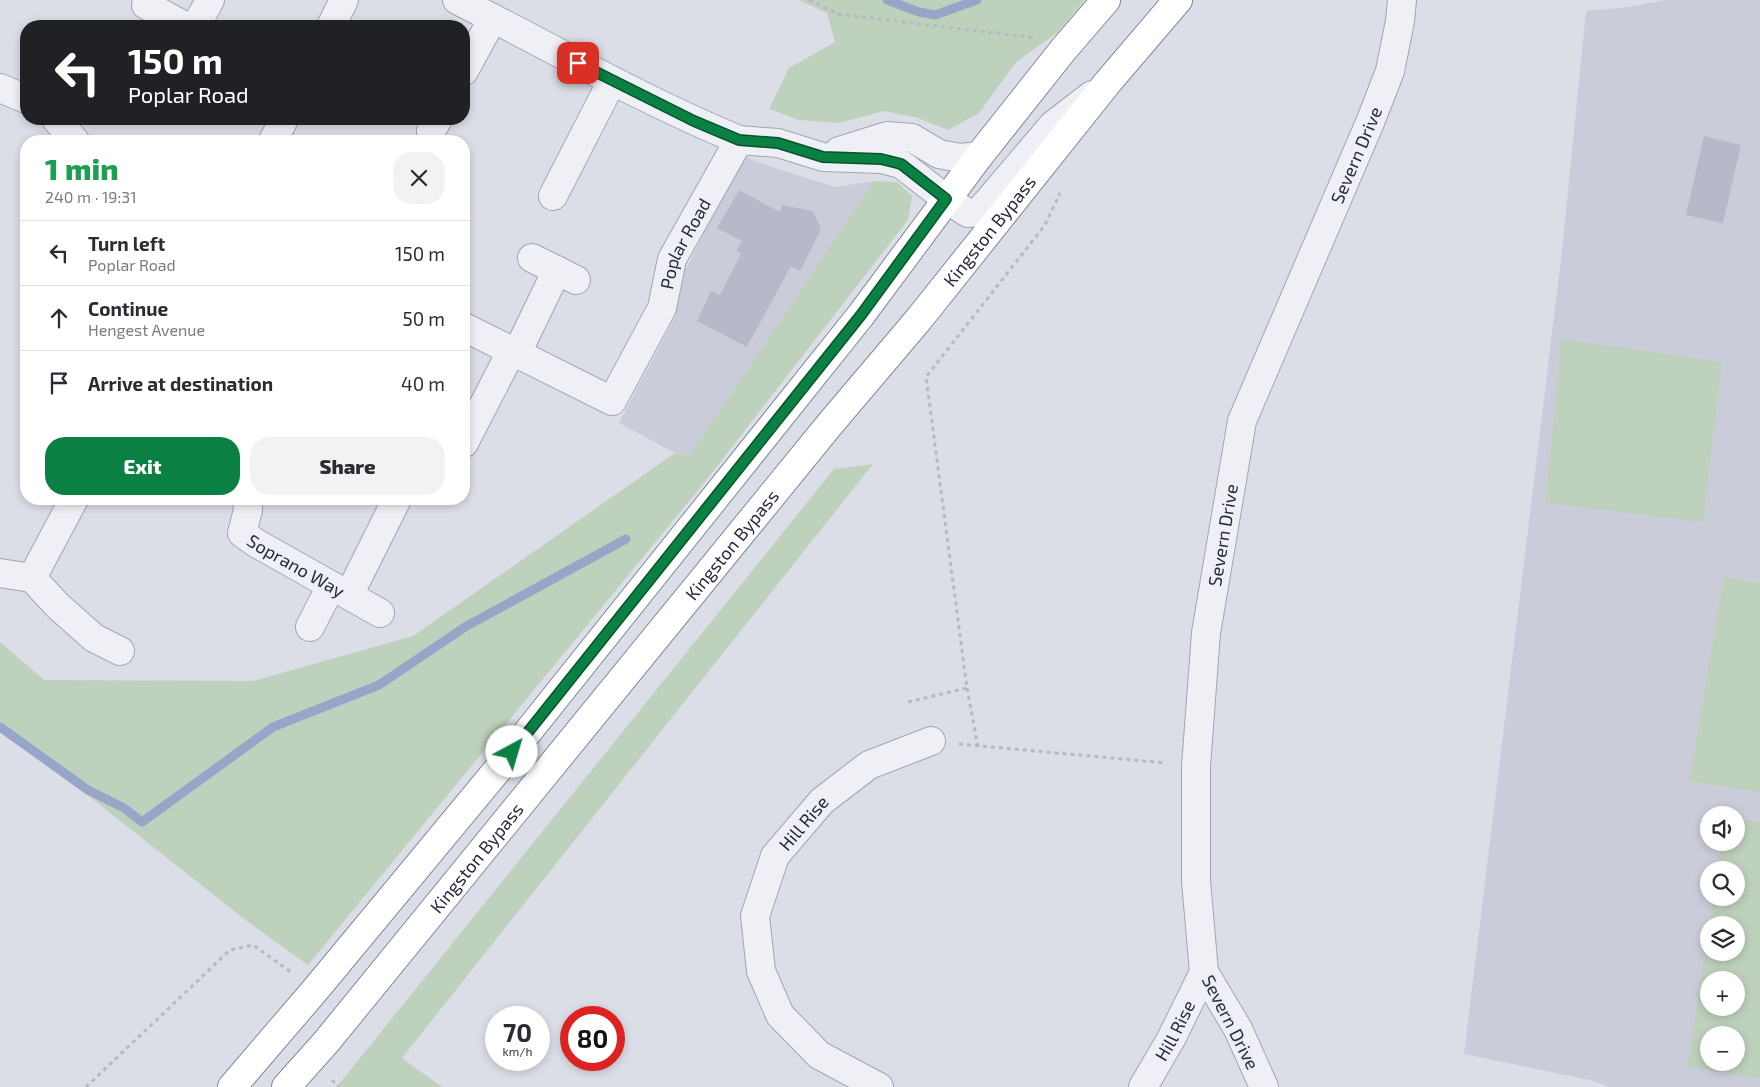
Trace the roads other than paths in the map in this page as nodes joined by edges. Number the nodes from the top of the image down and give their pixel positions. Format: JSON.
{"nodes":[{"id":1,"x":210,"y":0,"type":"edge"},
{"id":2,"x":344,"y":0,"type":"edge"},
{"id":3,"x":457,"y":0,"type":"edge"},
{"id":4,"x":1106,"y":0,"type":"edge"},
{"id":5,"x":1178,"y":0,"type":"edge"},
{"id":6,"x":1402,"y":0,"type":"edge"},
{"id":7,"x":146,"y":5,"type":"dead end"},
{"id":8,"x":493,"y":18,"type":"junction"},
{"id":9,"x":175,"y":20,"type":"edge"},
{"id":10,"x":192,"y":20,"type":"edge"},
{"id":11,"x":334,"y":20,"type":"edge"},
{"id":12,"x":470,"y":60,"type":"edge"},
{"id":13,"x":612,"y":81,"type":"junction"},
{"id":14,"x":1108,"y":82,"type":"junction"},
{"id":15,"x":0,"y":88,"type":"edge"},
{"id":16,"x":20,"y":96,"type":"edge"},
{"id":17,"x":61,"y":125,"type":"edge"},
{"id":18,"x":70,"y":135,"type":"edge"},
{"id":19,"x":739,"y":140,"type":"junction"},
{"id":20,"x":979,"y":156,"type":"junction"},
{"id":21,"x":823,"y":157,"type":"junction"},
{"id":22,"x":553,"y":196,"type":"dead end"},
{"id":23,"x":946,"y":199,"type":"junction"},
{"id":24,"x":532,"y":258,"type":"dead end"},
{"id":25,"x":470,"y":330,"type":"edge"},
{"id":26,"x":514,"y":352,"type":"junction"},
{"id":27,"x":470,"y":432,"type":"edge"},
{"id":28,"x":71,"y":505,"type":"edge"},
{"id":29,"x":248,"y":505,"type":"edge"},
{"id":30,"x":394,"y":505,"type":"edge"},
{"id":31,"x":0,"y":573,"type":"edge"},
{"id":32,"x":32,"y":578,"type":"junction"},
{"id":33,"x":340,"y":591,"type":"junction"},
{"id":34,"x":380,"y":613,"type":"dead end"},
{"id":35,"x":310,"y":627,"type":"dead end"},
{"id":36,"x":120,"y":651,"type":"dead end"},
{"id":37,"x":931,"y":741,"type":"road end"},
{"id":38,"x":1204,"y":972,"type":"junction"},
{"id":39,"x":232,"y":1087,"type":"edge"},
{"id":40,"x":286,"y":1087,"type":"edge"},
{"id":41,"x":879,"y":1087,"type":"edge"},
{"id":42,"x":1143,"y":1087,"type":"edge"},
{"id":43,"x":1264,"y":1087,"type":"edge"}],
"edges":[{"from":1,"to":10,"type":"street"},
{"from":2,"to":11,"type":"street"},
{"from":3,"to":8,"type":"street"},
{"from":4,"to":20,"type":"highway"},
{"from":5,"to":14,"type":"highway","name":"Kingston Bypass"},
{"from":6,"to":38,"type":"street","name":"Severn Drive"},
{"from":7,"to":9,"type":"street"},
{"from":8,"to":12,"type":"street"},
{"from":8,"to":13,"type":"street"},
{"from":13,"to":19,"type":"street"},
{"from":13,"to":22,"type":"street"},
{"from":14,"to":23,"type":"street"},
{"from":14,"to":40,"type":"highway","name":"Kingston Bypass"},
{"from":15,"to":16,"type":"street"},
{"from":17,"to":18,"type":"street"},
{"from":19,"to":21,"type":"street"},
{"from":19,"to":26,"type":"street","name":"Poplar Road"},
{"from":20,"to":21,"type":"street"},
{"from":20,"to":23,"type":"highway"},
{"from":21,"to":23,"type":"street"},
{"from":23,"to":39,"type":"highway"},
{"from":24,"to":26,"type":"street"},
{"from":25,"to":26,"type":"street","name":"Poplar Road"},
{"from":26,"to":27,"type":"street"},
{"from":28,"to":32,"type":"street"},
{"from":29,"to":33,"type":"street","name":"Soprano Way"},
{"from":30,"to":33,"type":"street"},
{"from":31,"to":32,"type":"street"},
{"from":32,"to":36,"type":"street"},
{"from":33,"to":34,"type":"street","name":"Soprano Way"},
{"from":33,"to":35,"type":"street"},
{"from":37,"to":41,"type":"street","name":"Hill Rise"},
{"from":38,"to":42,"type":"street","name":"Hill Rise"},
{"from":38,"to":43,"type":"street","name":"Severn Drive"}]}
